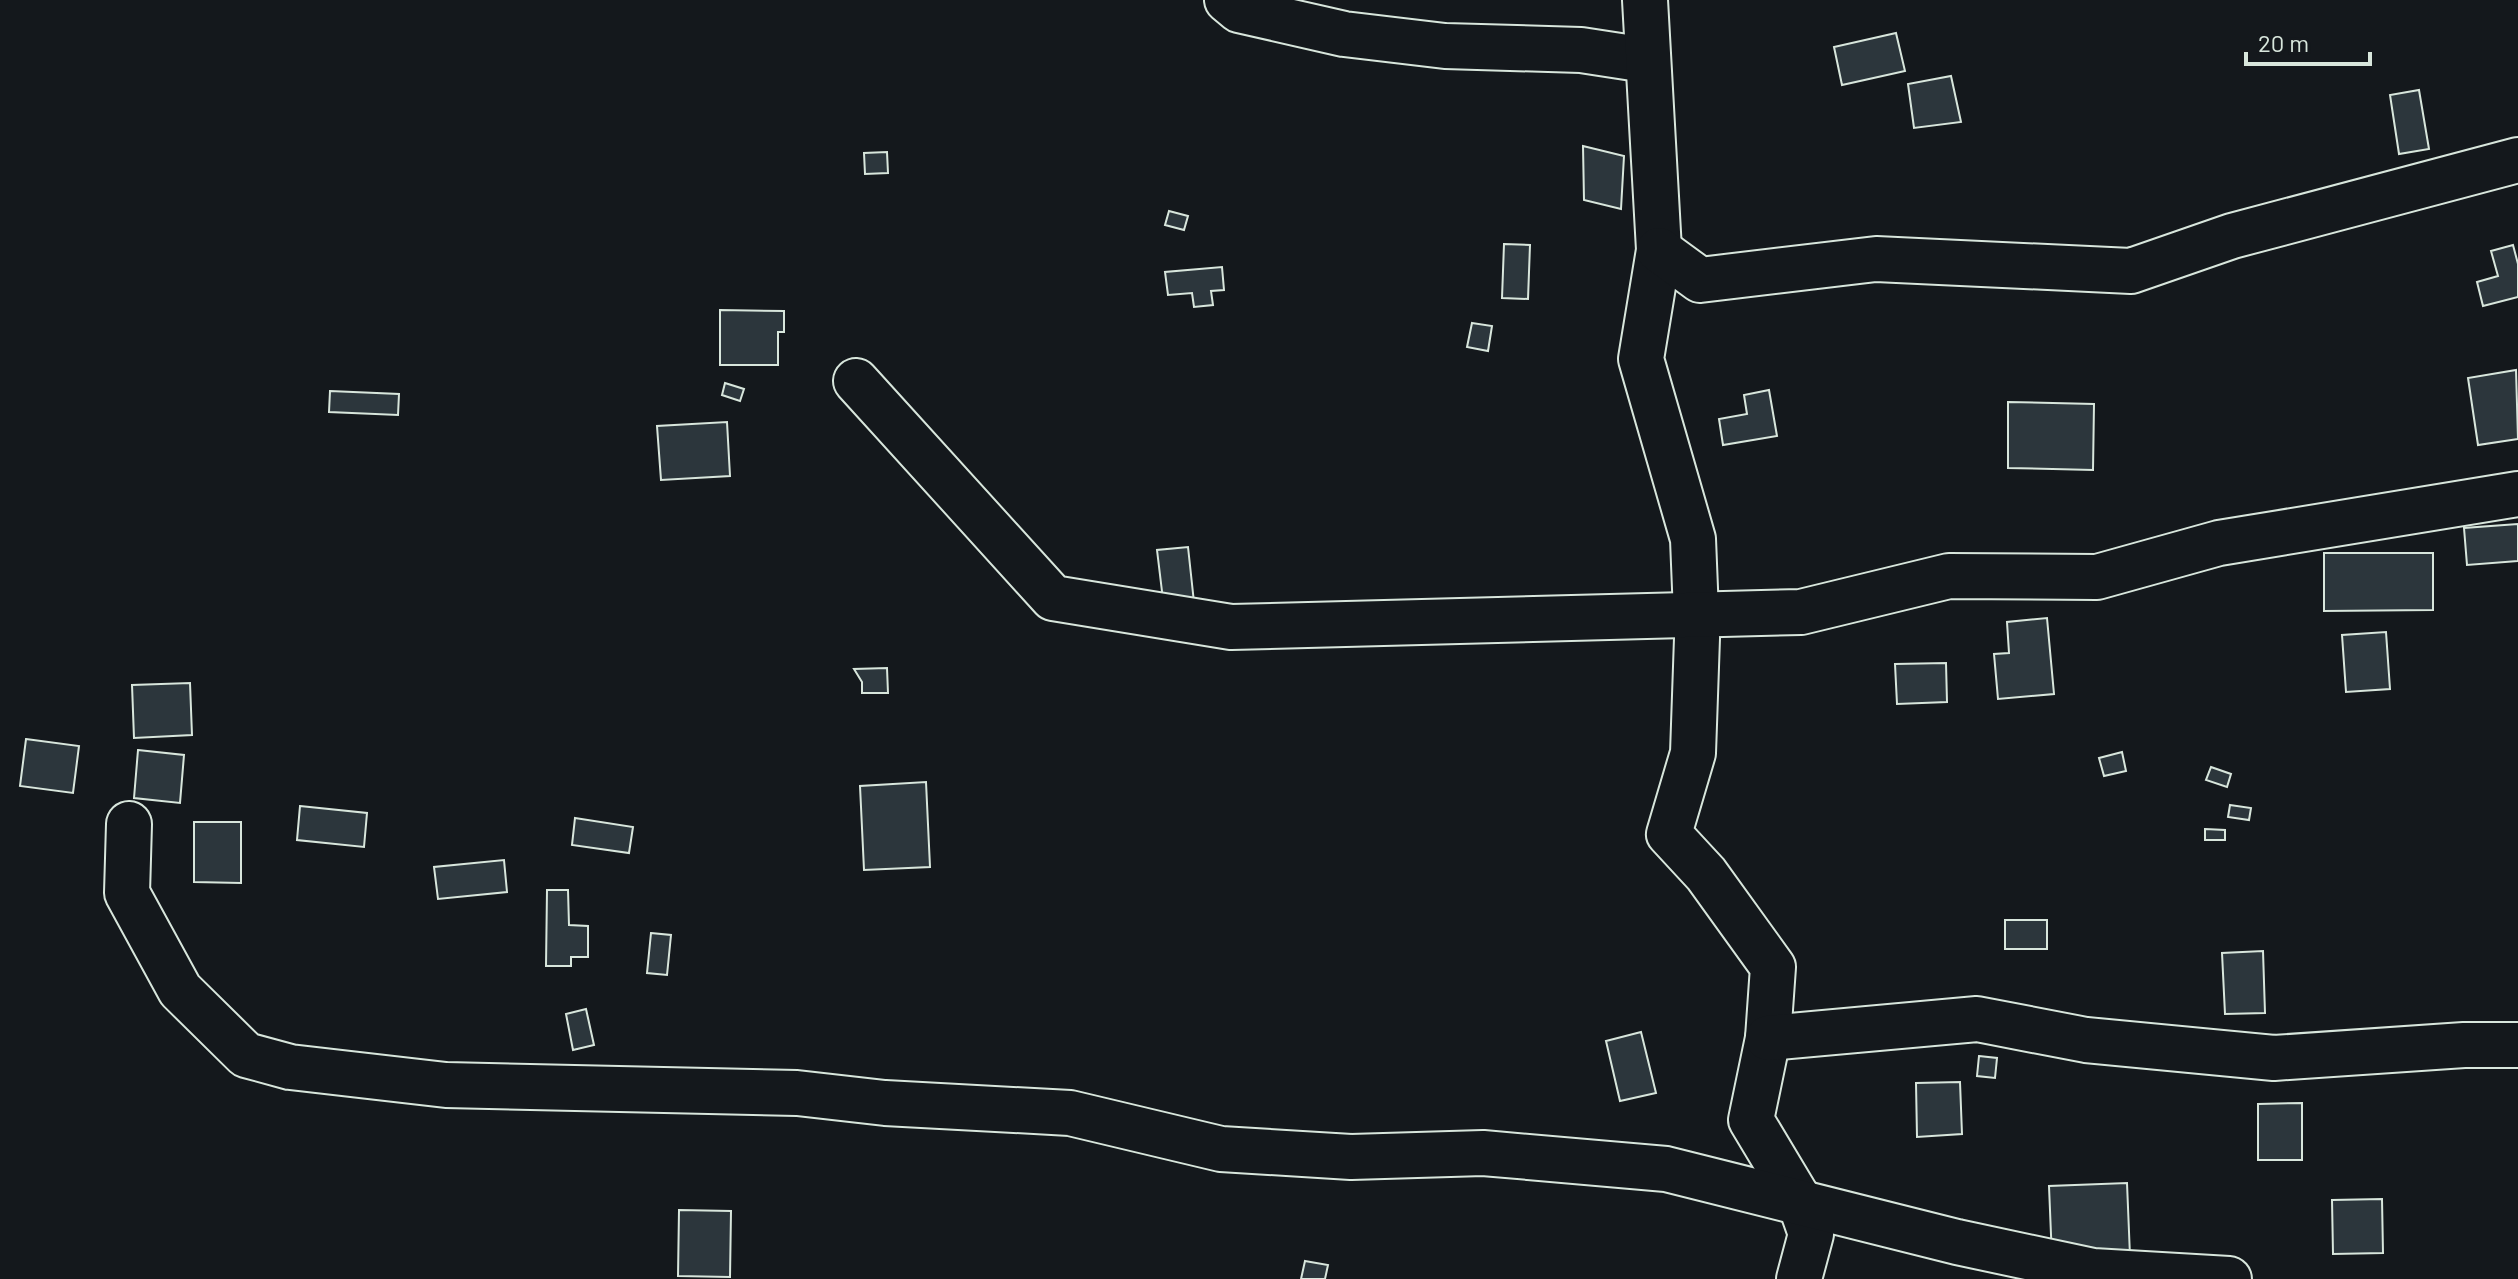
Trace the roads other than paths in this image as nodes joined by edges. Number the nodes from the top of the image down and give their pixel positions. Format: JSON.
{"nodes":[{"id":1,"x":1227,"y":0,"type":"edge"},
{"id":2,"x":1645,"y":0,"type":"edge"},
{"id":3,"x":1646,"y":60,"type":"junction"},
{"id":4,"x":2518,"y":160,"type":"edge"},
{"id":5,"x":1659,"y":250,"type":"junction"},
{"id":6,"x":856,"y":381,"type":"dead end"},
{"id":7,"x":2518,"y":494,"type":"edge"},
{"id":8,"x":1697,"y":617,"type":"junction"},
{"id":9,"x":129,"y":824,"type":"dead end"},
{"id":10,"x":1768,"y":1038,"type":"junction"},
{"id":11,"x":2518,"y":1045,"type":"edge"},
{"id":12,"x":1799,"y":1200,"type":"junction"},
{"id":13,"x":1799,"y":1279,"type":"edge"},
{"id":14,"x":2229,"y":1279,"type":"edge"}],
"edges":[{"from":1,"to":3,"type":"street"},
{"from":2,"to":3,"type":"street"},
{"from":3,"to":5,"type":"street"},
{"from":4,"to":5,"type":"street"},
{"from":5,"to":8,"type":"street"},
{"from":6,"to":8,"type":"street"},
{"from":7,"to":8,"type":"street"},
{"from":8,"to":10,"type":"street"},
{"from":9,"to":12,"type":"street"},
{"from":10,"to":11,"type":"street"},
{"from":10,"to":12,"type":"street"},
{"from":12,"to":13,"type":"street"},
{"from":12,"to":14,"type":"street"}]}
